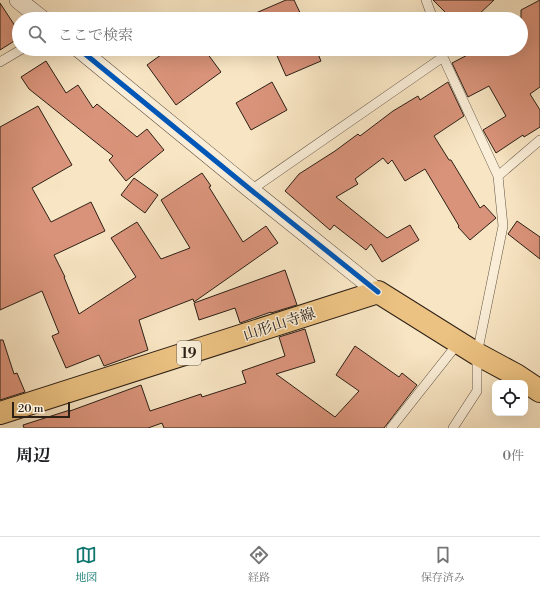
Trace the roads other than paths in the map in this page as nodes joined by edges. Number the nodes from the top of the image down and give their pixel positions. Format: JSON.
{"nodes":[{"id":1,"x":18,"y":0,"type":"edge"},
{"id":2,"x":426,"y":0,"type":"edge"},
{"id":3,"x":33,"y":12,"type":"edge"},
{"id":4,"x":430,"y":12,"type":"edge"},
{"id":5,"x":12,"y":55,"type":"edge"},
{"id":6,"x":88,"y":56,"type":"edge"},
{"id":7,"x":438,"y":56,"type":"edge"},
{"id":8,"x":443,"y":56,"type":"edge"},
{"id":9,"x":0,"y":62,"type":"edge"},
{"id":10,"x":540,"y":140,"type":"edge"},
{"id":11,"x":498,"y":176,"type":"junction"},
{"id":12,"x":251,"y":190,"type":"junction"},
{"id":13,"x":378,"y":292,"type":"junction"},
{"id":14,"x":459,"y":342,"type":"junction"},
{"id":15,"x":477,"y":354,"type":"junction"},
{"id":16,"x":540,"y":391,"type":"edge"},
{"id":17,"x":0,"y":413,"type":"edge"},
{"id":18,"x":391,"y":428,"type":"edge"},
{"id":19,"x":453,"y":428,"type":"edge"}],
"edges":[{"from":1,"to":3,"type":"street"},
{"from":2,"to":4,"type":"lane"},
{"from":5,"to":9,"type":"lane"},
{"from":6,"to":12,"type":"street"},
{"from":7,"to":12,"type":"lane"},
{"from":8,"to":11,"type":"lane"},
{"from":10,"to":11,"type":"lane"},
{"from":11,"to":15,"type":"lane"},
{"from":12,"to":13,"type":"street"},
{"from":13,"to":14,"type":"main road"},
{"from":13,"to":17,"type":"main road","name":"山形山寺線","number":"19"},
{"from":14,"to":15,"type":"main road"},
{"from":14,"to":18,"type":"lane"},
{"from":15,"to":16,"type":"main road"},
{"from":15,"to":19,"type":"lane"}]}
